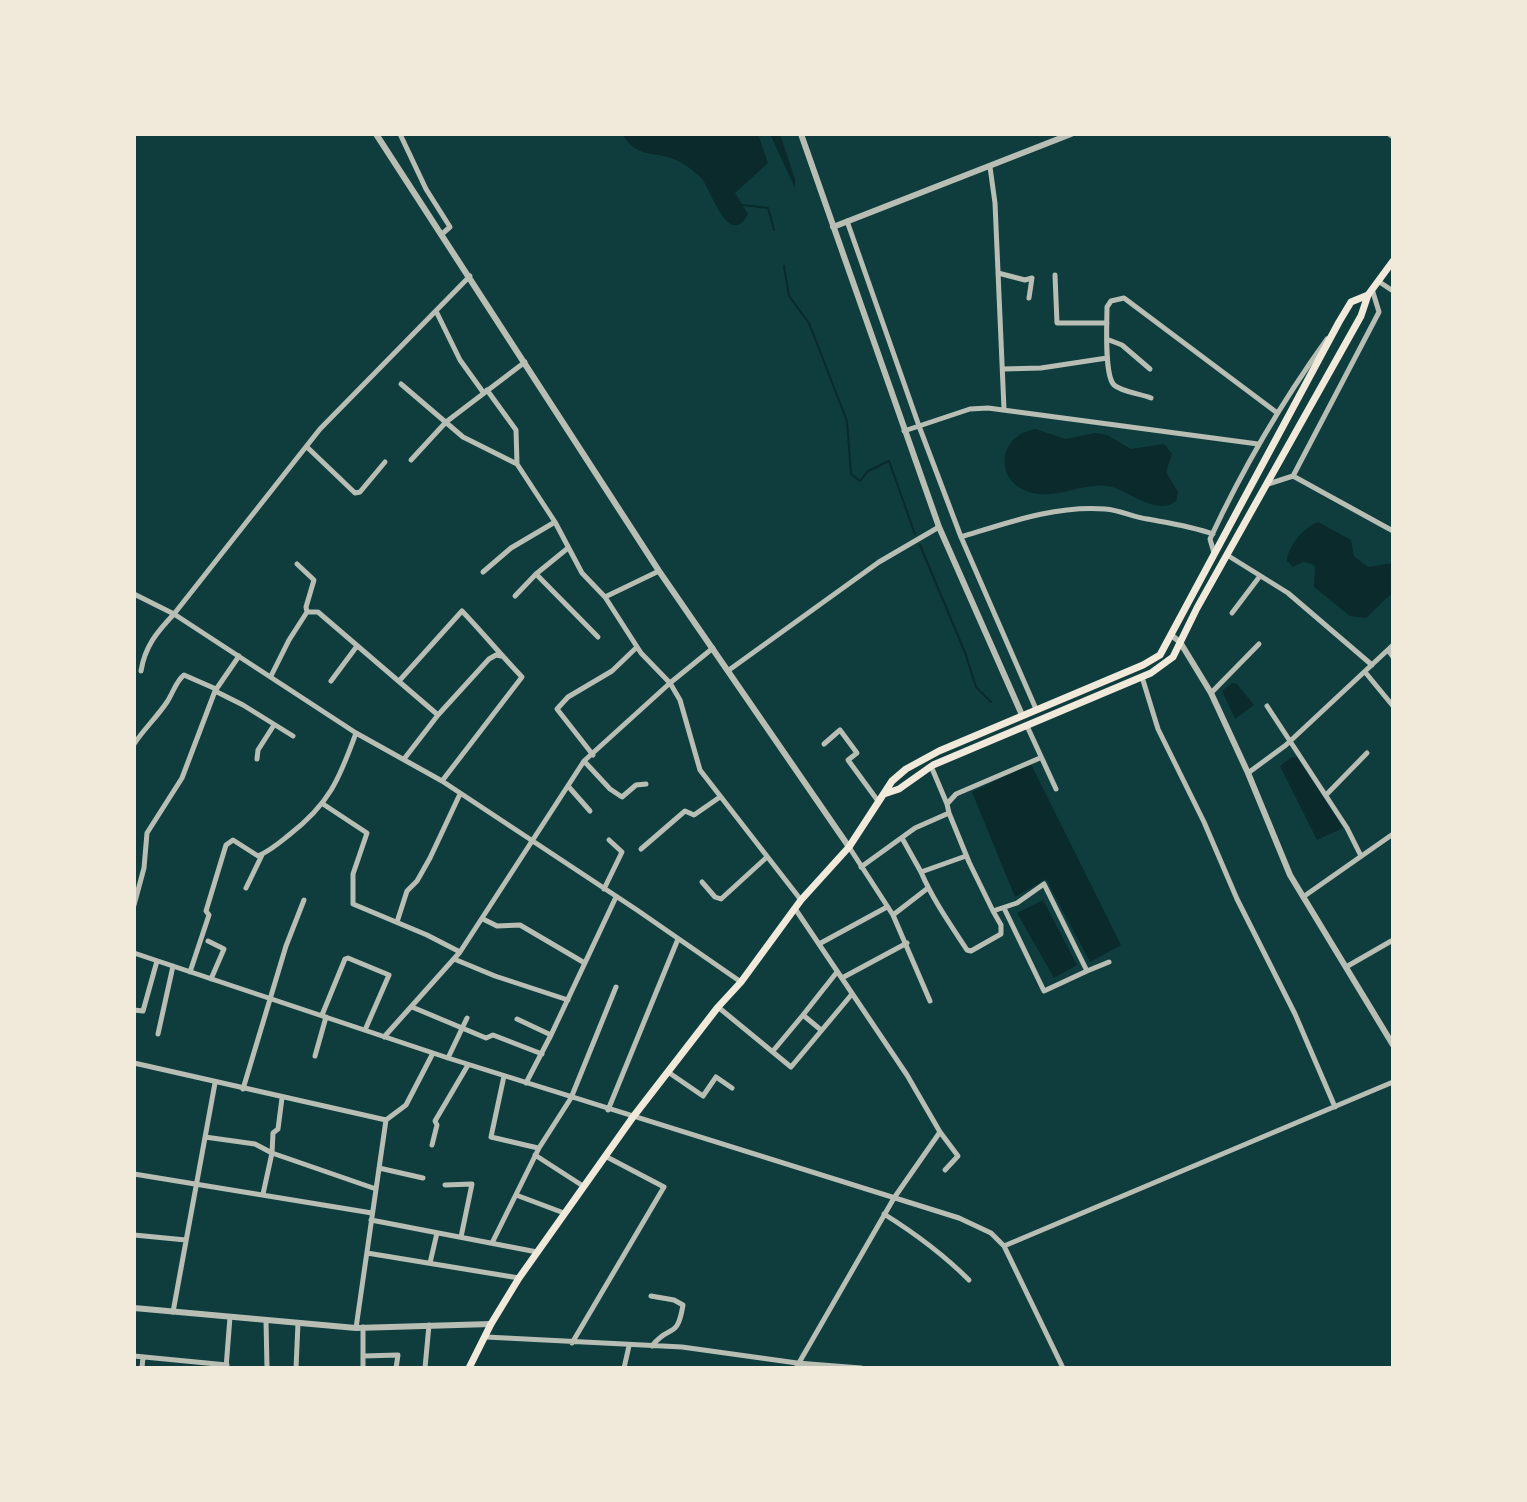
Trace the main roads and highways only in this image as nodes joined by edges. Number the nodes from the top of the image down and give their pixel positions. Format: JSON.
{"nodes":[{"id":1,"x":1393,"y":261,"type":"edge"},
{"id":2,"x":1370,"y":292,"type":"junction"},
{"id":3,"x":881,"y":798,"type":"junction"},
{"id":4,"x":469,"y":1368,"type":"edge"}],
"edges":[{"from":1,"to":2,"type":"main road"},
{"from":2,"to":3,"type":"main road"},
{"from":2,"to":3,"type":"main road"},
{"from":3,"to":4,"type":"main road"}]}
